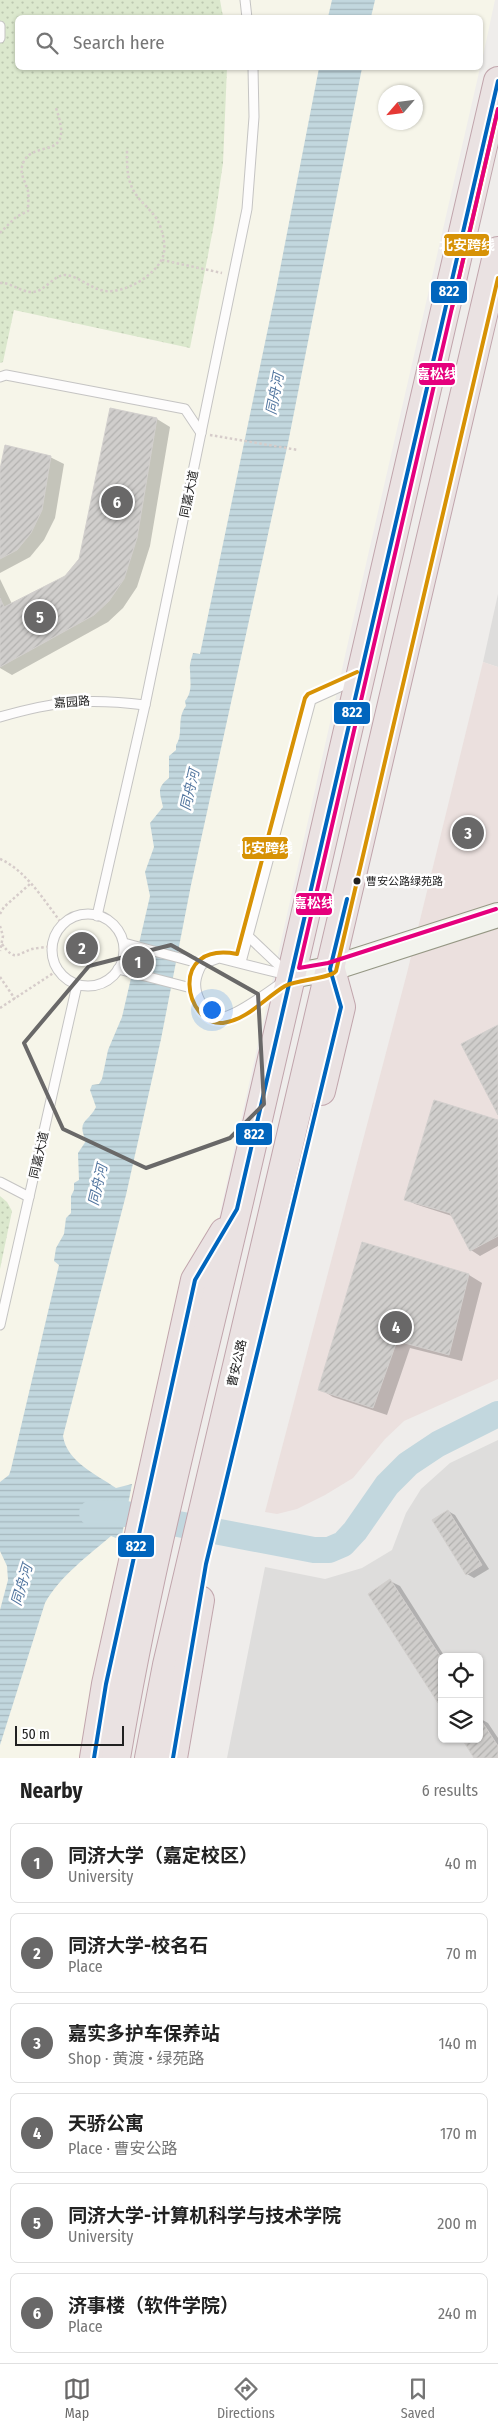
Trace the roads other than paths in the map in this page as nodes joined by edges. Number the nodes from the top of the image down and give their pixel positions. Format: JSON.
{"nodes":[{"id":1,"x":245,"y":0,"type":"edge"},
{"id":2,"x":247,"y":15,"type":"edge"},
{"id":3,"x":0,"y":26,"type":"edge"},
{"id":4,"x":0,"y":38,"type":"edge"},
{"id":5,"x":253,"y":70,"type":"edge"},
{"id":6,"x":498,"y":81,"type":"edge"},
{"id":7,"x":498,"y":251,"type":"edge"},
{"id":8,"x":0,"y":377,"type":"edge"},
{"id":9,"x":201,"y":433,"type":"junction"},
{"id":10,"x":360,"y":678,"type":"junction"},
{"id":11,"x":145,"y":705,"type":"junction"},
{"id":12,"x":0,"y":717,"type":"edge"},
{"id":13,"x":498,"y":915,"type":"edge"},
{"id":14,"x":97,"y":916,"type":"junction"},
{"id":15,"x":248,"y":936,"type":"junction"},
{"id":16,"x":124,"y":943,"type":"junction"},
{"id":17,"x":241,"y":962,"type":"junction"},
{"id":18,"x":202,"y":964,"type":"junction"},
{"id":19,"x":330,"y":969,"type":"junction"},
{"id":20,"x":118,"y":970,"type":"junction"},
{"id":21,"x":290,"y":976,"type":"junction"},
{"id":22,"x":77,"y":985,"type":"junction"},
{"id":23,"x":195,"y":989,"type":"junction"},
{"id":24,"x":0,"y":1182,"type":"edge"},
{"id":25,"x":29,"y":1197,"type":"junction"},
{"id":26,"x":0,"y":1325,"type":"edge"},
{"id":27,"x":144,"y":1556,"type":"junction"},
{"id":28,"x":199,"y":1565,"type":"junction"},
{"id":29,"x":94,"y":1758,"type":"edge"},
{"id":30,"x":116,"y":1758,"type":"edge"},
{"id":31,"x":149,"y":1758,"type":"edge"},
{"id":32,"x":173,"y":1758,"type":"edge"}],
"edges":[{"from":1,"to":2,"type":"lane"},
{"from":3,"to":4,"type":"lane"},
{"from":5,"to":9,"type":"lane","name":"同嘉大道"},
{"from":6,"to":10,"type":"highway"},
{"from":7,"to":19,"type":"highway","name":"曹安公路"},
{"from":8,"to":9,"type":"lane"},
{"from":9,"to":11,"type":"lane","name":"同嘉大道"},
{"from":10,"to":15,"type":"lane"},
{"from":10,"to":21,"type":"highway"},
{"from":11,"to":12,"type":"lane","name":"嘉园路"},
{"from":11,"to":14,"type":"lane","name":"同嘉大道"},
{"from":13,"to":19,"type":"street"},
{"from":14,"to":16,"type":"lane"},
{"from":14,"to":22,"type":"lane"},
{"from":15,"to":17,"type":"lane"},
{"from":15,"to":21,"type":"lane"},
{"from":16,"to":18,"type":"lane"},
{"from":16,"to":20,"type":"lane"},
{"from":17,"to":18,"type":"lane"},
{"from":17,"to":21,"type":"lane"},
{"from":18,"to":23,"type":"lane"},
{"from":19,"to":21,"type":"street"},
{"from":19,"to":28,"type":"highway","name":"曹安公路"},
{"from":20,"to":22,"type":"lane"},
{"from":20,"to":23,"type":"lane"},
{"from":21,"to":23,"type":"lane"},
{"from":21,"to":27,"type":"highway"},
{"from":22,"to":25,"type":"lane","name":"同嘉大道"},
{"from":24,"to":25,"type":"lane"},
{"from":25,"to":26,"type":"lane","name":"同嘉大道"},
{"from":27,"to":29,"type":"highway"},
{"from":27,"to":30,"type":"highway"},
{"from":28,"to":31,"type":"highway","name":"曹安公路"},
{"from":28,"to":32,"type":"highway","name":"曹安公路"}]}
